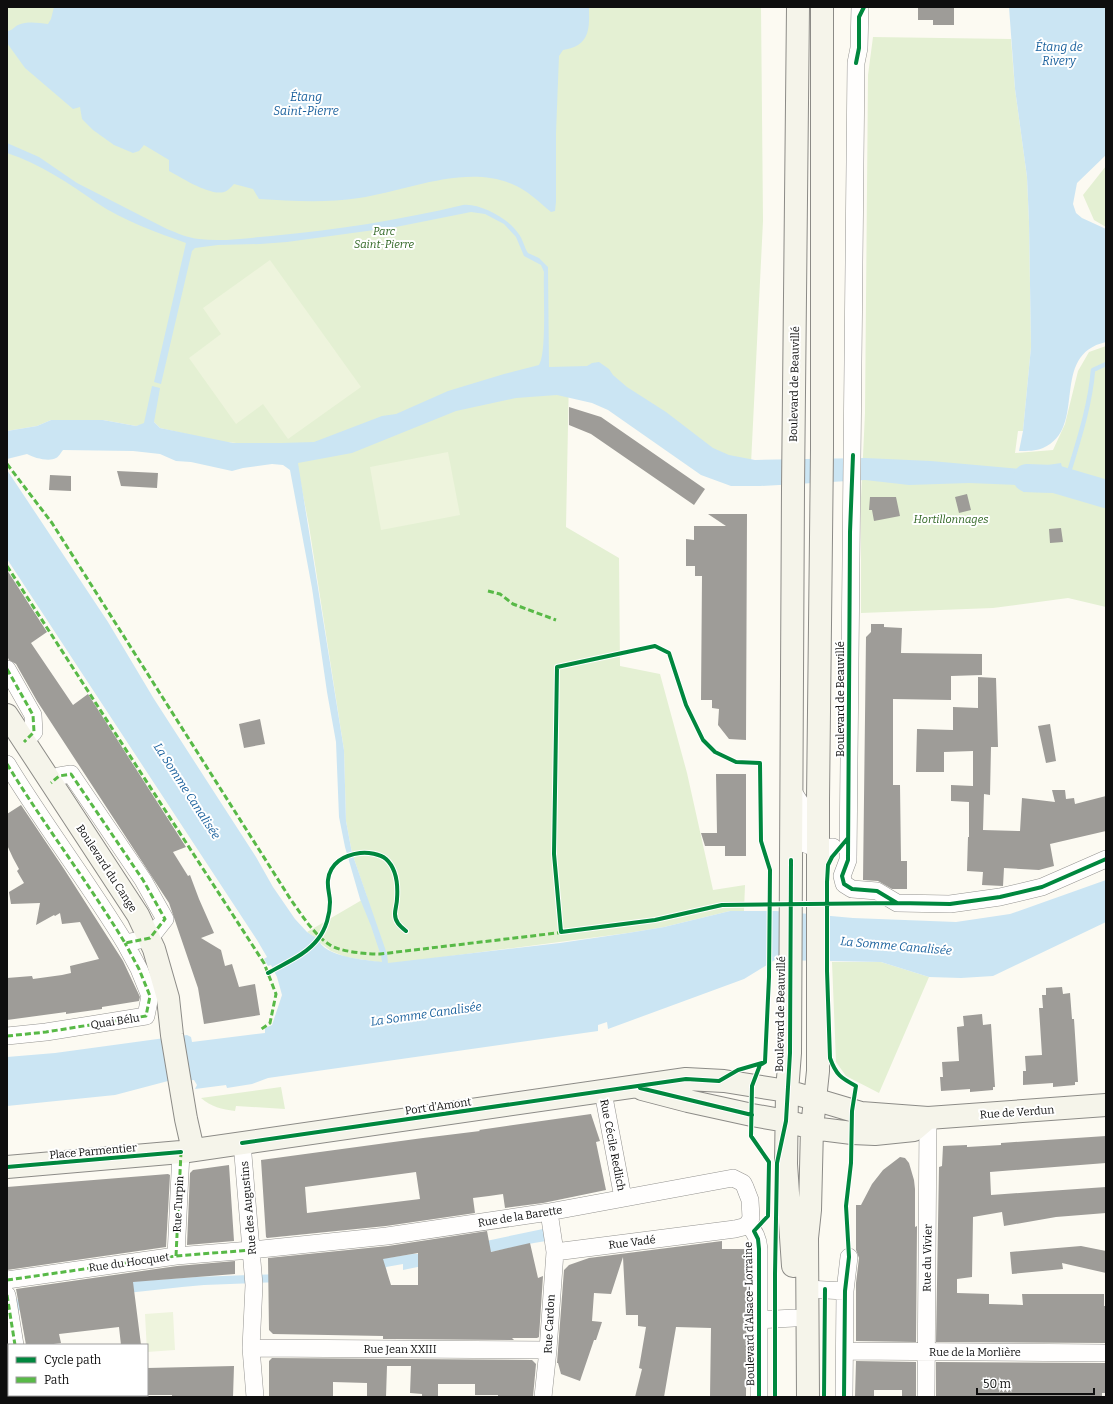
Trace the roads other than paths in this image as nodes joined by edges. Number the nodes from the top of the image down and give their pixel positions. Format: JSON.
{"nodes":[{"id":1,"x":798,"y":7,"type":"edge"},
{"id":2,"x":822,"y":7,"type":"edge"},
{"id":3,"x":860,"y":12,"type":"edge"},
{"id":4,"x":7,"y":669,"type":"edge"},
{"id":5,"x":7,"y":715,"type":"edge"},
{"id":6,"x":24,"y":742,"type":"junction"},
{"id":7,"x":7,"y":764,"type":"edge"},
{"id":8,"x":792,"y":790,"type":"junction"},
{"id":9,"x":848,"y":838,"type":"junction"},
{"id":10,"x":822,"y":858,"type":"junction"},
{"id":11,"x":1106,"y":859,"type":"edge"},
{"id":12,"x":150,"y":938,"type":"junction"},
{"id":13,"x":125,"y":943,"type":"junction"},
{"id":14,"x":7,"y":1036,"type":"edge"},
{"id":15,"x":636,"y":1087,"type":"junction"},
{"id":16,"x":787,"y":1090,"type":"junction"},
{"id":17,"x":603,"y":1092,"type":"junction"},
{"id":18,"x":815,"y":1099,"type":"junction"},
{"id":19,"x":1106,"y":1105,"type":"edge"},
{"id":20,"x":928,"y":1118,"type":"junction"},
{"id":21,"x":786,"y":1121,"type":"junction"},
{"id":22,"x":812,"y":1128,"type":"junction"},
{"id":23,"x":242,"y":1143,"type":"junction"},
{"id":24,"x":187,"y":1151,"type":"junction"},
{"id":25,"x":7,"y":1167,"type":"edge"},
{"id":26,"x":623,"y":1198,"type":"junction"},
{"id":27,"x":549,"y":1212,"type":"junction"},
{"id":28,"x":748,"y":1224,"type":"junction"},
{"id":29,"x":251,"y":1250,"type":"junction"},
{"id":30,"x":555,"y":1252,"type":"junction"},
{"id":31,"x":176,"y":1256,"type":"junction"},
{"id":32,"x":848,"y":1257,"type":"dead end"},
{"id":33,"x":7,"y":1280,"type":"edge"},
{"id":34,"x":807,"y":1289,"type":"junction"},
{"id":35,"x":845,"y":1291,"type":"junction"},
{"id":36,"x":7,"y":1295,"type":"edge"},
{"id":37,"x":794,"y":1318,"type":"junction"},
{"id":38,"x":759,"y":1320,"type":"junction"},
{"id":39,"x":15,"y":1344,"type":"edge"},
{"id":40,"x":251,"y":1348,"type":"junction"},
{"id":41,"x":548,"y":1350,"type":"junction"},
{"id":42,"x":844,"y":1351,"type":"junction"},
{"id":43,"x":926,"y":1352,"type":"junction"},
{"id":44,"x":1106,"y":1353,"type":"edge"},
{"id":45,"x":254,"y":1397,"type":"edge"},
{"id":46,"x":543,"y":1397,"type":"edge"},
{"id":47,"x":759,"y":1397,"type":"edge"},
{"id":48,"x":794,"y":1397,"type":"edge"},
{"id":49,"x":808,"y":1397,"type":"edge"},
{"id":50,"x":844,"y":1397,"type":"edge"},
{"id":51,"x":926,"y":1397,"type":"edge"}],
"edges":[{"from":1,"to":8,"type":"main road","name":"Boulevard de Beauvillé"},
{"from":2,"to":10,"type":"main road","name":"Boulevard de Beauvillé"},
{"from":3,"to":9,"type":"street","name":"Boulevard de Beauvillé"},
{"from":4,"to":6,"type":"street"},
{"from":5,"to":6,"type":"main road","name":"Boulevard du Cange"},
{"from":6,"to":12,"type":"main road","name":"Boulevard du Cange"},
{"from":7,"to":13,"type":"street"},
{"from":8,"to":10,"type":"street"},
{"from":8,"to":16,"type":"main road","name":"Boulevard de Beauvillé"},
{"from":9,"to":10,"type":"street"},
{"from":9,"to":11,"type":"street","name":"Boulevard de Beauvillé"},
{"from":10,"to":18,"type":"main road","name":"Boulevard de Beauvillé"},
{"from":12,"to":13,"type":"street"},
{"from":12,"to":24,"type":"main road","name":"Boulevard du Cange"},
{"from":13,"to":14,"type":"street","name":"Quai Bélu"},
{"from":15,"to":16,"type":"main road","name":"Port d'Amont"},
{"from":15,"to":17,"type":"main road","name":"Port d'Amont"},
{"from":15,"to":21,"type":"main road","name":"Port d'Amont"},
{"from":16,"to":18,"type":"main road","name":"Port d'Amont"},
{"from":16,"to":21,"type":"main road","name":"Boulevard de Beauvillé"},
{"from":17,"to":23,"type":"main road","name":"Port d'Amont"},
{"from":17,"to":26,"type":"street","name":"Rue Cécile Redlich"},
{"from":18,"to":20,"type":"main road","name":"Rue de Verdun"},
{"from":18,"to":22,"type":"main road","name":"Boulevard de Beauvillé"},
{"from":19,"to":20,"type":"main road","name":"Rue de Verdun"},
{"from":20,"to":22,"type":"main road"},
{"from":20,"to":43,"type":"street","name":"Rue du Vivier"},
{"from":21,"to":22,"type":"main road","name":"Port d'Amont"},
{"from":21,"to":37,"type":"main road"},
{"from":22,"to":34,"type":"main road"},
{"from":23,"to":24,"type":"main road","name":"Port d'Amont"},
{"from":23,"to":29,"type":"street","name":"Rue des Augustins"},
{"from":24,"to":25,"type":"main road","name":"Place Parmentier"},
{"from":24,"to":31,"type":"street","name":"Rue Turpin"},
{"from":26,"to":27,"type":"street","name":"Rue de la Barette"},
{"from":26,"to":28,"type":"street","name":"Rue de la Barette"},
{"from":27,"to":29,"type":"street","name":"Rue de la Barette"},
{"from":27,"to":30,"type":"street"},
{"from":28,"to":30,"type":"street","name":"Rue Vadé"},
{"from":28,"to":38,"type":"street","name":"Boulevard d'Alsace-Lorraine"},
{"from":29,"to":31,"type":"street","name":"Rue du Hocquet"},
{"from":29,"to":40,"type":"street","name":"Rue des Augustins"},
{"from":30,"to":41,"type":"street","name":"Rue Cardon"},
{"from":31,"to":33,"type":"street","name":"Rue du Hocquet"},
{"from":32,"to":35,"type":"street"},
{"from":34,"to":35,"type":"street"},
{"from":34,"to":49,"type":"main road"},
{"from":35,"to":42,"type":"street"},
{"from":36,"to":39,"type":"street"},
{"from":37,"to":38,"type":"street"},
{"from":37,"to":48,"type":"main road"},
{"from":38,"to":47,"type":"street","name":"Boulevard d'Alsace-Lorraine"},
{"from":40,"to":41,"type":"street","name":"Rue Jean XXIII"},
{"from":40,"to":45,"type":"street","name":"Rue des Augustins"},
{"from":41,"to":46,"type":"street","name":"Rue Cardon"},
{"from":42,"to":43,"type":"street","name":"Rue de la Morlière"},
{"from":42,"to":50,"type":"street"},
{"from":43,"to":44,"type":"street","name":"Rue de la Morlière"},
{"from":43,"to":51,"type":"street","name":"Rue du Vivier"}]}
